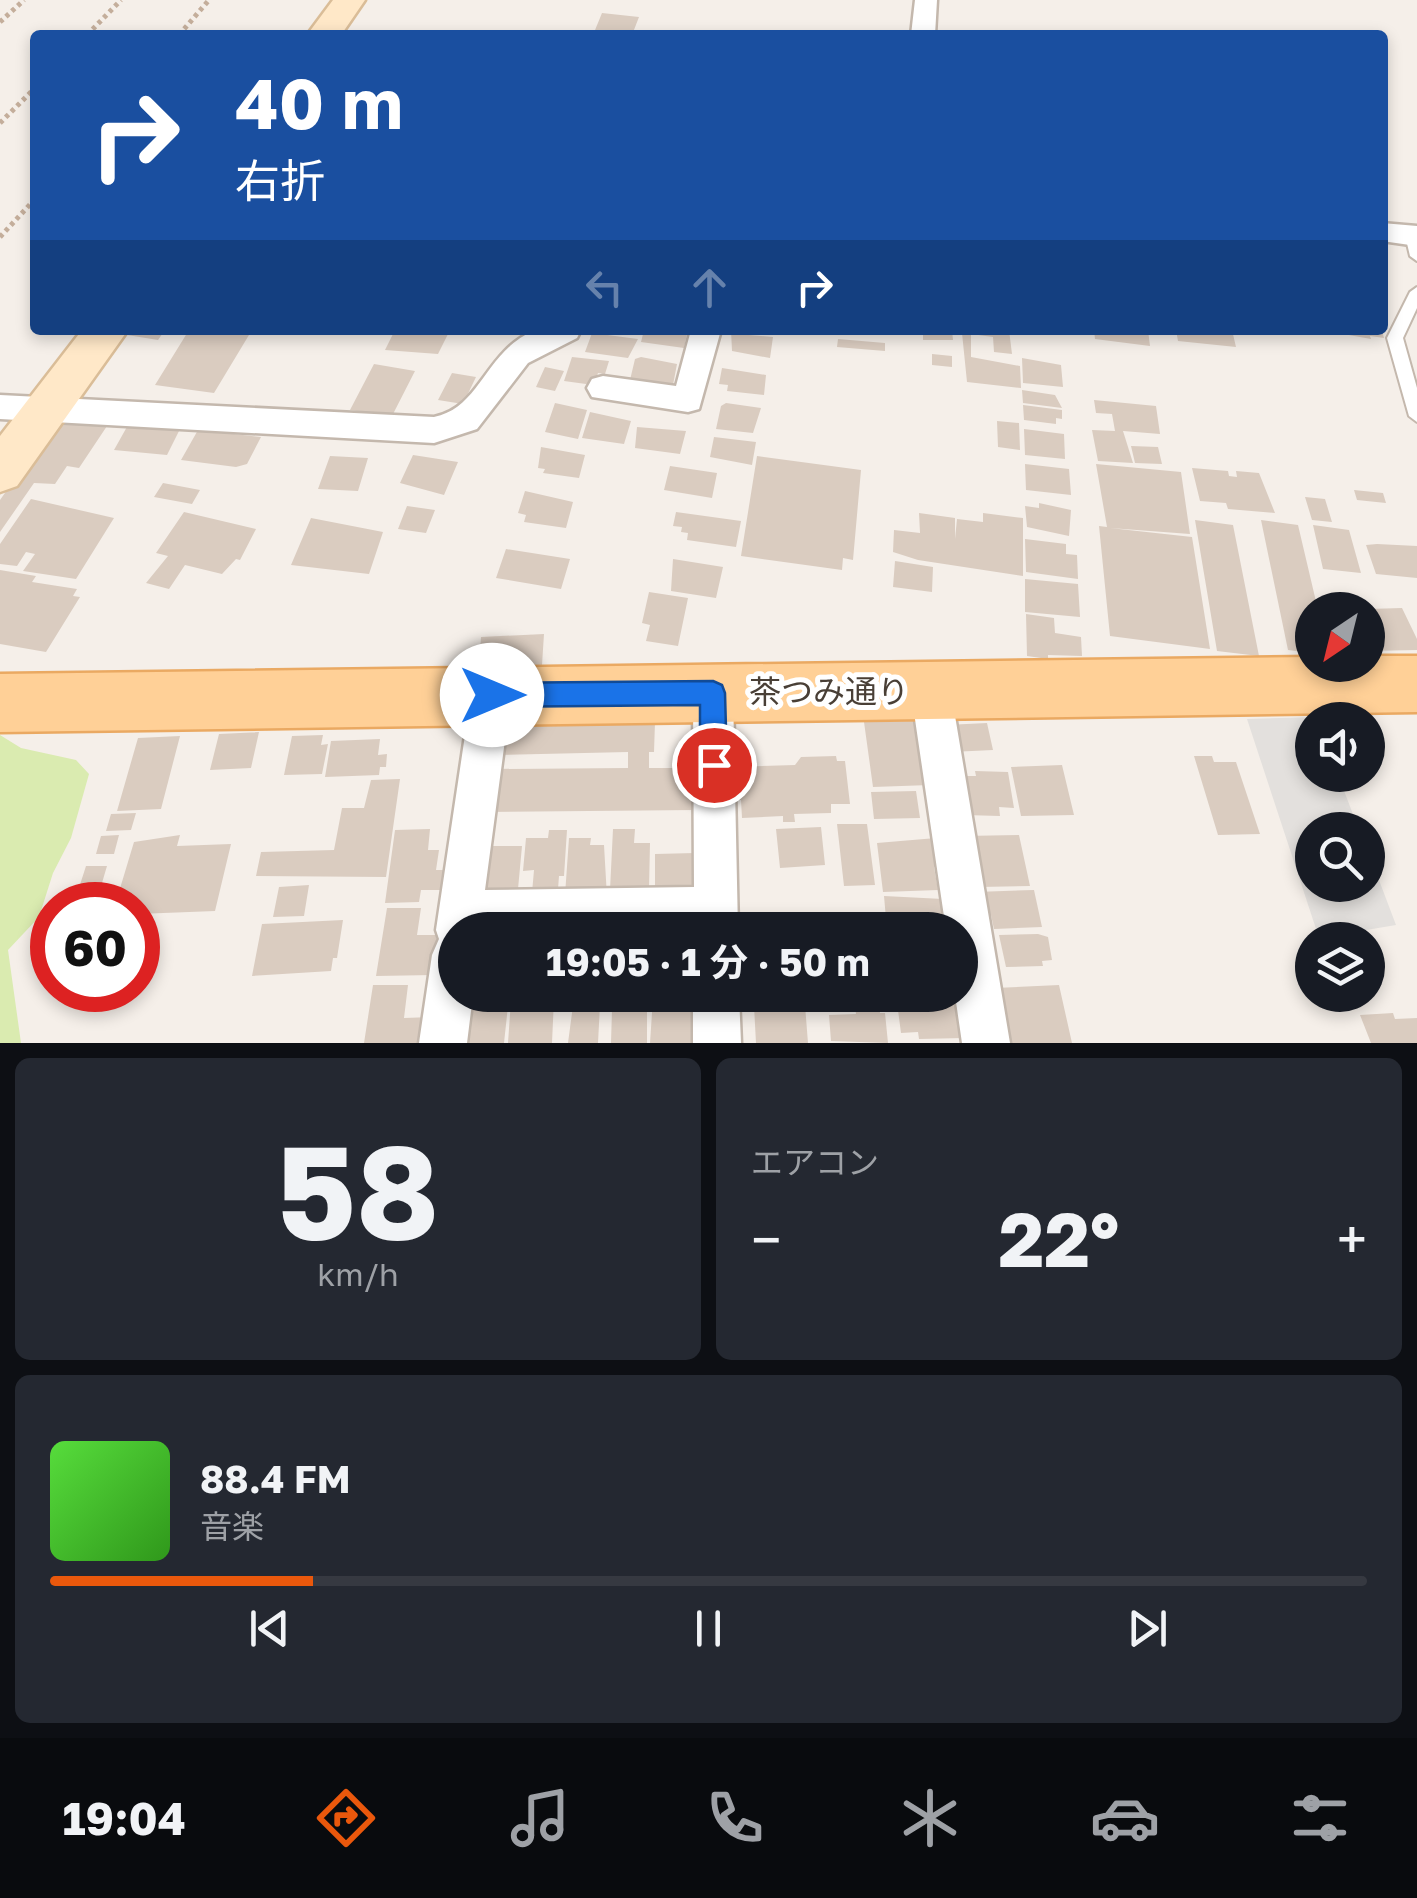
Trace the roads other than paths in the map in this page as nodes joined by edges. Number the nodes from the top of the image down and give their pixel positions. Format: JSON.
{"nodes":[{"id":1,"x":350,"y":0,"type":"edge"},
{"id":2,"x":926,"y":0,"type":"edge"},
{"id":3,"x":328,"y":30,"type":"edge"},
{"id":4,"x":923,"y":30,"type":"edge"},
{"id":5,"x":1388,"y":234,"type":"edge"},
{"id":6,"x":1415,"y":242,"type":"edge"},
{"id":7,"x":1417,"y":292,"type":"edge"},
{"id":8,"x":102,"y":335,"type":"edge"},
{"id":9,"x":556,"y":335,"type":"edge"},
{"id":10,"x":705,"y":335,"type":"edge"},
{"id":11,"x":603,"y":388,"type":"dead end"},
{"id":12,"x":50,"y":406,"type":"junction"},
{"id":13,"x":0,"y":408,"type":"edge"},
{"id":14,"x":1417,"y":416,"type":"edge"},
{"id":15,"x":0,"y":472,"type":"edge"},
{"id":16,"x":1417,"y":684,"type":"edge"},
{"id":17,"x":931,"y":692,"type":"junction"},
{"id":18,"x":713,"y":693,"type":"junction"},
{"id":19,"x":492,"y":695,"type":"junction"},
{"id":20,"x":0,"y":703,"type":"edge"},
{"id":21,"x":461,"y":912,"type":"edge"},
{"id":22,"x":715,"y":912,"type":"edge"},
{"id":23,"x":447,"y":1012,"type":"edge"},
{"id":24,"x":716,"y":1012,"type":"edge"},
{"id":25,"x":443,"y":1043,"type":"edge"},
{"id":26,"x":717,"y":1043,"type":"edge"},
{"id":27,"x":986,"y":1043,"type":"edge"}],
"edges":[{"from":1,"to":3,"type":"street"},
{"from":2,"to":4,"type":"street"},
{"from":5,"to":6,"type":"street"},
{"from":7,"to":14,"type":"lane"},
{"from":8,"to":12,"type":"street"},
{"from":9,"to":12,"type":"street"},
{"from":10,"to":11,"type":"street"},
{"from":12,"to":13,"type":"street"},
{"from":12,"to":15,"type":"street"},
{"from":16,"to":17,"type":"main road","name":"茶つみ通り"},
{"from":17,"to":18,"type":"main road","name":"茶つみ通り"},
{"from":17,"to":27,"type":"street"},
{"from":18,"to":19,"type":"main road","name":"茶つみ通り"},
{"from":18,"to":22,"type":"street"},
{"from":19,"to":20,"type":"main road","name":"茶つみ通り"},
{"from":19,"to":21,"type":"street"},
{"from":23,"to":25,"type":"street"},
{"from":24,"to":26,"type":"street"}]}
